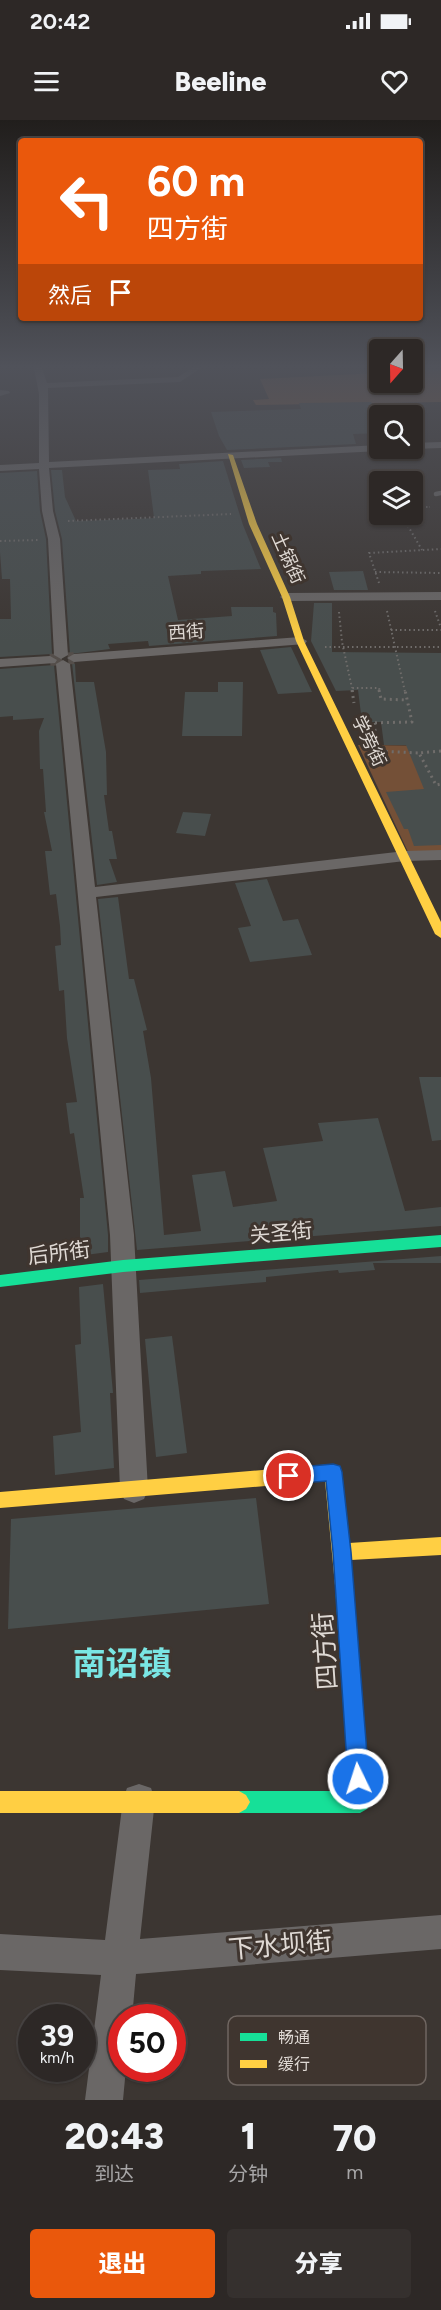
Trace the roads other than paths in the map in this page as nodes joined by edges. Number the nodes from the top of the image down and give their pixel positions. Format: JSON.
{"nodes":[{"id":1,"x":44,"y":460,"type":"edge"},
{"id":2,"x":139,"y":460,"type":"edge"},
{"id":3,"x":232,"y":460,"type":"edge"},
{"id":4,"x":44,"y":466,"type":"junction"},
{"id":5,"x":0,"y":468,"type":"edge"},
{"id":6,"x":286,"y":597,"type":"junction"},
{"id":7,"x":437,"y":600,"type":"edge"},
{"id":8,"x":301,"y":642,"type":"junction"},
{"id":9,"x":62,"y":659,"type":"junction"},
{"id":10,"x":0,"y":663,"type":"edge"},
{"id":11,"x":441,"y":855,"type":"edge"},
{"id":12,"x":405,"y":856,"type":"junction"},
{"id":13,"x":88,"y":893,"type":"junction"},
{"id":14,"x":441,"y":934,"type":"edge"},
{"id":15,"x":441,"y":1241,"type":"edge"},
{"id":16,"x":123,"y":1266,"type":"junction"},
{"id":17,"x":0,"y":1281,"type":"edge"},
{"id":18,"x":134,"y":1490,"type":"junction"},
{"id":19,"x":0,"y":1500,"type":"edge"},
{"id":20,"x":441,"y":1546,"type":"edge"},
{"id":21,"x":342,"y":1552,"type":"junction"},
{"id":22,"x":139,"y":1800,"type":"junction"},
{"id":23,"x":0,"y":1802,"type":"edge"},
{"id":24,"x":441,"y":1932,"type":"edge"},
{"id":25,"x":0,"y":1952,"type":"edge"},
{"id":26,"x":120,"y":1958,"type":"junction"},
{"id":27,"x":104,"y":2100,"type":"edge"}],
"edges":[{"from":1,"to":4,"type":"street"},
{"from":2,"to":4,"type":"street"},
{"from":3,"to":6,"type":"street","name":"土锅街"},
{"from":4,"to":5,"type":"street"},
{"from":4,"to":9,"type":"street"},
{"from":6,"to":7,"type":"street"},
{"from":6,"to":8,"type":"street","name":"土锅街"},
{"from":8,"to":9,"type":"street","name":"西街"},
{"from":8,"to":12,"type":"street","name":"学旁街"},
{"from":9,"to":10,"type":"street","name":"西街"},
{"from":9,"to":13,"type":"street"},
{"from":11,"to":12,"type":"street"},
{"from":12,"to":13,"type":"street"},
{"from":12,"to":14,"type":"street","name":"学旁街"},
{"from":13,"to":16,"type":"street"},
{"from":15,"to":16,"type":"street","name":"关圣街"},
{"from":16,"to":17,"type":"street","name":"后所街"},
{"from":16,"to":18,"type":"street"},
{"from":18,"to":19,"type":"street","name":"四方街"},
{"from":18,"to":21,"type":"street","name":"四方街"},
{"from":20,"to":21,"type":"street"},
{"from":21,"to":22,"type":"street","name":"四方街"},
{"from":22,"to":23,"type":"street","name":"四方街"},
{"from":22,"to":26,"type":"street"},
{"from":24,"to":26,"type":"street","name":"下水坝街"},
{"from":25,"to":26,"type":"street","name":"下水坝街"},
{"from":26,"to":27,"type":"street"}]}
